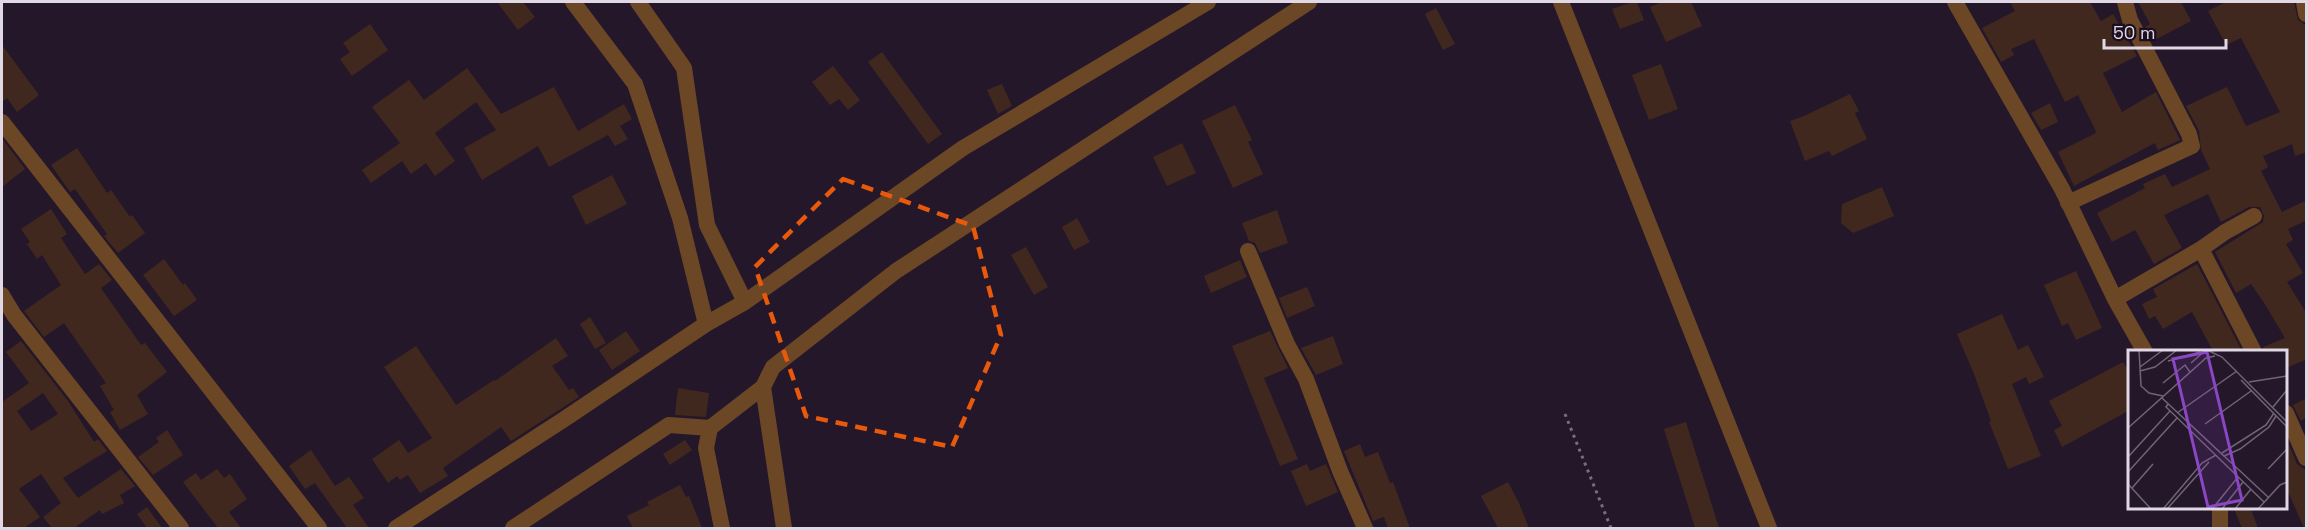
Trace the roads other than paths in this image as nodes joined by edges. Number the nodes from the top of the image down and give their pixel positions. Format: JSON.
{"nodes":[{"id":1,"x":573,"y":2,"type":"edge"},
{"id":2,"x":638,"y":2,"type":"edge"},
{"id":3,"x":1208,"y":2,"type":"edge"},
{"id":4,"x":1309,"y":2,"type":"edge"},
{"id":5,"x":1561,"y":2,"type":"edge"},
{"id":6,"x":1955,"y":2,"type":"edge"},
{"id":7,"x":2125,"y":2,"type":"edge"},
{"id":8,"x":2304,"y":2,"type":"edge"},
{"id":9,"x":2307,"y":14,"type":"edge"},
{"id":10,"x":2,"y":122,"type":"edge"},
{"id":11,"x":2068,"y":203,"type":"junction"},
{"id":12,"x":2254,"y":216,"type":"dead end"},
{"id":13,"x":2201,"y":249,"type":"junction"},
{"id":14,"x":1248,"y":251,"type":"dead end"},
{"id":15,"x":2,"y":296,"type":"edge"},
{"id":16,"x":2115,"y":299,"type":"junction"},
{"id":17,"x":745,"y":302,"type":"junction"},
{"id":18,"x":706,"y":324,"type":"junction"},
{"id":19,"x":2144,"y":350,"type":"edge"},
{"id":20,"x":2253,"y":350,"type":"edge"},
{"id":21,"x":763,"y":387,"type":"junction"},
{"id":22,"x":2287,"y":415,"type":"edge"},
{"id":23,"x":710,"y":428,"type":"junction"},
{"id":24,"x":2307,"y":458,"type":"edge"},
{"id":25,"x":2220,"y":509,"type":"edge"},
{"id":26,"x":181,"y":528,"type":"edge"},
{"id":27,"x":319,"y":528,"type":"edge"},
{"id":28,"x":396,"y":528,"type":"edge"},
{"id":29,"x":513,"y":528,"type":"edge"},
{"id":30,"x":722,"y":528,"type":"edge"},
{"id":31,"x":784,"y":528,"type":"edge"},
{"id":32,"x":1365,"y":528,"type":"edge"},
{"id":33,"x":1769,"y":528,"type":"edge"},
{"id":34,"x":2220,"y":528,"type":"edge"}],
"edges":[{"from":1,"to":18,"type":"street"},
{"from":2,"to":17,"type":"street"},
{"from":3,"to":17,"type":"street"},
{"from":4,"to":21,"type":"street"},
{"from":5,"to":33,"type":"street"},
{"from":6,"to":11,"type":"street"},
{"from":7,"to":11,"type":"street"},
{"from":8,"to":9,"type":"street"},
{"from":10,"to":27,"type":"street"},
{"from":11,"to":16,"type":"street"},
{"from":12,"to":13,"type":"street"},
{"from":13,"to":16,"type":"street"},
{"from":13,"to":20,"type":"street"},
{"from":14,"to":32,"type":"street"},
{"from":15,"to":26,"type":"street"},
{"from":16,"to":19,"type":"street"},
{"from":17,"to":18,"type":"street"},
{"from":18,"to":28,"type":"street"},
{"from":21,"to":23,"type":"street"},
{"from":21,"to":31,"type":"street"},
{"from":22,"to":24,"type":"street"},
{"from":23,"to":29,"type":"street"},
{"from":23,"to":30,"type":"street"},
{"from":25,"to":34,"type":"street"}]}
